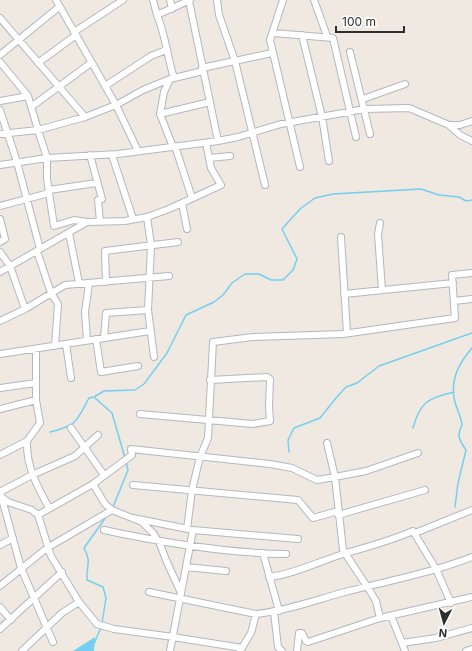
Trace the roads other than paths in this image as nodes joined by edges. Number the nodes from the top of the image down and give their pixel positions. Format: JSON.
{"nodes":[{"id":1,"x":56,"y":0,"type":"edge"},
{"id":2,"x":123,"y":0,"type":"edge"},
{"id":3,"x":153,"y":0,"type":"edge"},
{"id":4,"x":170,"y":0,"type":"edge"},
{"id":5,"x":189,"y":0,"type":"edge"},
{"id":6,"x":217,"y":0,"type":"edge"},
{"id":7,"x":282,"y":0,"type":"edge"},
{"id":8,"x":314,"y":0,"type":"edge"},
{"id":9,"x":112,"y":3,"type":"edge"},
{"id":10,"x":60,"y":6,"type":"junction"},
{"id":11,"x":172,"y":9,"type":"junction"},
{"id":12,"x":157,"y":15,"type":"junction"},
{"id":13,"x":0,"y":18,"type":"edge"},
{"id":14,"x":273,"y":33,"type":"junction"},
{"id":15,"x":75,"y":34,"type":"junction"},
{"id":16,"x":302,"y":35,"type":"junction"},
{"id":17,"x":327,"y":36,"type":"junction"},
{"id":18,"x":19,"y":39,"type":"junction"},
{"id":19,"x":166,"y":50,"type":"junction"},
{"id":20,"x":272,"y":52,"type":"junction"},
{"id":21,"x":350,"y":52,"type":"dead end"},
{"id":22,"x":0,"y":55,"type":"edge"},
{"id":23,"x":235,"y":61,"type":"junction"},
{"id":24,"x":0,"y":62,"type":"edge"},
{"id":25,"x":91,"y":63,"type":"junction"},
{"id":26,"x":38,"y":64,"type":"junction"},
{"id":27,"x":203,"y":70,"type":"junction"},
{"id":28,"x":172,"y":79,"type":"junction"},
{"id":29,"x":405,"y":84,"type":"dead end"},
{"id":30,"x":104,"y":86,"type":"junction"},
{"id":31,"x":58,"y":87,"type":"junction"},
{"id":32,"x":28,"y":96,"type":"junction"},
{"id":33,"x":362,"y":99,"type":"junction"},
{"id":34,"x":0,"y":101,"type":"edge"},
{"id":35,"x":210,"y":102,"type":"junction"},
{"id":36,"x":116,"y":105,"type":"junction"},
{"id":37,"x":31,"y":107,"type":"junction"},
{"id":38,"x":365,"y":109,"type":"junction"},
{"id":39,"x":0,"y":110,"type":"edge"},
{"id":40,"x":351,"y":112,"type":"junction"},
{"id":41,"x":160,"y":114,"type":"junction"},
{"id":42,"x":84,"y":117,"type":"junction"},
{"id":43,"x":322,"y":117,"type":"junction"},
{"id":44,"x":472,"y":120,"type":"edge"},
{"id":45,"x":289,"y":124,"type":"junction"},
{"id":46,"x":449,"y":125,"type":"junction"},
{"id":47,"x":38,"y":130,"type":"junction"},
{"id":48,"x":7,"y":133,"type":"junction"},
{"id":49,"x":251,"y":133,"type":"junction"},
{"id":50,"x":0,"y":134,"type":"edge"},
{"id":51,"x":370,"y":134,"type":"dead end"},
{"id":52,"x":356,"y":136,"type":"dead end"},
{"id":53,"x":218,"y":141,"type":"junction"},
{"id":54,"x":472,"y":141,"type":"edge"},
{"id":55,"x":206,"y":143,"type":"junction"},
{"id":56,"x":174,"y":147,"type":"junction"},
{"id":57,"x":138,"y":151,"type":"junction"},
{"id":58,"x":90,"y":155,"type":"junction"},
{"id":59,"x":112,"y":155,"type":"junction"},
{"id":60,"x":230,"y":156,"type":"dead end"},
{"id":61,"x":47,"y":158,"type":"junction"},
{"id":62,"x":209,"y":158,"type":"junction"},
{"id":63,"x":329,"y":161,"type":"dead end"},
{"id":64,"x":17,"y":162,"type":"junction"},
{"id":65,"x":0,"y":165,"type":"edge"},
{"id":66,"x":300,"y":167,"type":"dead end"},
{"id":67,"x":96,"y":183,"type":"junction"},
{"id":68,"x":265,"y":185,"type":"dead end"},
{"id":69,"x":49,"y":192,"type":"junction"},
{"id":70,"x":192,"y":198,"type":"junction"},
{"id":71,"x":27,"y":200,"type":"junction"},
{"id":72,"x":182,"y":203,"type":"junction"},
{"id":73,"x":0,"y":206,"type":"edge"},
{"id":74,"x":146,"y":216,"type":"junction"},
{"id":75,"x":0,"y":219,"type":"edge"},
{"id":76,"x":133,"y":219,"type":"junction"},
{"id":77,"x":87,"y":222,"type":"junction"},
{"id":78,"x":100,"y":222,"type":"junction"},
{"id":79,"x":380,"y":223,"type":"dead end"},
{"id":80,"x":187,"y":229,"type":"dead end"},
{"id":81,"x":69,"y":233,"type":"junction"},
{"id":82,"x":341,"y":237,"type":"dead end"},
{"id":83,"x":0,"y":242,"type":"edge"},
{"id":84,"x":178,"y":242,"type":"dead end"},
{"id":85,"x":151,"y":245,"type":"junction"},
{"id":86,"x":38,"y":250,"type":"junction"},
{"id":87,"x":0,"y":252,"type":"edge"},
{"id":88,"x":10,"y":266,"type":"junction"},
{"id":89,"x":0,"y":272,"type":"edge"},
{"id":90,"x":472,"y":273,"type":"edge"},
{"id":91,"x":169,"y":276,"type":"dead end"},
{"id":92,"x":150,"y":278,"type":"junction"},
{"id":93,"x":106,"y":282,"type":"junction"},
{"id":94,"x":79,"y":283,"type":"junction"},
{"id":95,"x":453,"y":283,"type":"junction"},
{"id":96,"x":89,"y":284,"type":"junction"},
{"id":97,"x":382,"y":290,"type":"junction"},
{"id":98,"x":51,"y":293,"type":"junction"},
{"id":99,"x":344,"y":294,"type":"junction"},
{"id":100,"x":472,"y":299,"type":"edge"},
{"id":101,"x":454,"y":301,"type":"junction"},
{"id":102,"x":25,"y":309,"type":"junction"},
{"id":103,"x":148,"y":310,"type":"junction"},
{"id":104,"x":0,"y":321,"type":"edge"},
{"id":105,"x":150,"y":331,"type":"junction"},
{"id":106,"x":347,"y":333,"type":"junction"},
{"id":107,"x":104,"y":338,"type":"junction"},
{"id":108,"x":96,"y":339,"type":"junction"},
{"id":109,"x":87,"y":340,"type":"junction"},
{"id":110,"x":66,"y":344,"type":"junction"},
{"id":111,"x":55,"y":346,"type":"junction"},
{"id":112,"x":36,"y":349,"type":"junction"},
{"id":113,"x":0,"y":354,"type":"edge"},
{"id":114,"x":154,"y":357,"type":"dead end"},
{"id":115,"x":138,"y":366,"type":"dead end"},
{"id":116,"x":71,"y":378,"type":"dead end"},
{"id":117,"x":210,"y":380,"type":"junction"},
{"id":118,"x":36,"y":383,"type":"junction"},
{"id":119,"x":0,"y":388,"type":"edge"},
{"id":120,"x":36,"y":400,"type":"junction"},
{"id":121,"x":0,"y":410,"type":"edge"},
{"id":122,"x":140,"y":414,"type":"dead end"},
{"id":123,"x":210,"y":421,"type":"junction"},
{"id":124,"x":71,"y":428,"type":"dead end"},
{"id":125,"x":98,"y":435,"type":"dead end"},
{"id":126,"x":27,"y":441,"type":"junction"},
{"id":127,"x":327,"y":443,"type":"dead end"},
{"id":128,"x":84,"y":447,"type":"junction"},
{"id":129,"x":418,"y":452,"type":"dead end"},
{"id":130,"x":0,"y":455,"type":"edge"},
{"id":131,"x":200,"y":457,"type":"junction"},
{"id":132,"x":32,"y":474,"type":"junction"},
{"id":133,"x":104,"y":475,"type":"junction"},
{"id":134,"x":335,"y":477,"type":"junction"},
{"id":135,"x":93,"y":484,"type":"junction"},
{"id":136,"x":133,"y":484,"type":"dead end"},
{"id":137,"x":192,"y":490,"type":"junction"},
{"id":138,"x":425,"y":490,"type":"dead end"},
{"id":139,"x":0,"y":492,"type":"edge"},
{"id":140,"x":1,"y":498,"type":"edge"},
{"id":141,"x":49,"y":508,"type":"junction"},
{"id":142,"x":112,"y":510,"type":"junction"},
{"id":143,"x":472,"y":510,"type":"edge"},
{"id":144,"x":338,"y":513,"type":"junction"},
{"id":145,"x":38,"y":515,"type":"junction"},
{"id":146,"x":133,"y":518,"type":"junction"},
{"id":147,"x":104,"y":530,"type":"dead end"},
{"id":148,"x":190,"y":530,"type":"junction"},
{"id":149,"x":415,"y":533,"type":"junction"},
{"id":150,"x":13,"y":538,"type":"junction"},
{"id":151,"x":298,"y":539,"type":"dead end"},
{"id":152,"x":159,"y":542,"type":"junction"},
{"id":153,"x":0,"y":545,"type":"edge"},
{"id":154,"x":190,"y":546,"type":"junction"},
{"id":155,"x":48,"y":548,"type":"junction"},
{"id":156,"x":263,"y":553,"type":"junction"},
{"id":157,"x":286,"y":554,"type":"dead end"},
{"id":158,"x":345,"y":554,"type":"junction"},
{"id":159,"x":472,"y":557,"type":"edge"},
{"id":160,"x":186,"y":567,"type":"junction"},
{"id":161,"x":20,"y":568,"type":"junction"},
{"id":162,"x":436,"y":569,"type":"junction"},
{"id":163,"x":226,"y":571,"type":"dead end"},
{"id":164,"x":62,"y":572,"type":"junction"},
{"id":165,"x":269,"y":577,"type":"junction"},
{"id":166,"x":0,"y":586,"type":"edge"},
{"id":167,"x":367,"y":586,"type":"junction"},
{"id":168,"x":149,"y":592,"type":"dead end"},
{"id":169,"x":181,"y":596,"type":"junction"},
{"id":170,"x":34,"y":597,"type":"junction"},
{"id":171,"x":472,"y":597,"type":"edge"},
{"id":172,"x":79,"y":602,"type":"junction"},
{"id":173,"x":451,"y":603,"type":"junction"},
{"id":174,"x":0,"y":607,"type":"edge"},
{"id":175,"x":277,"y":611,"type":"junction"},
{"id":176,"x":256,"y":614,"type":"junction"},
{"id":177,"x":391,"y":616,"type":"junction"},
{"id":178,"x":380,"y":618,"type":"junction"},
{"id":179,"x":11,"y":620,"type":"junction"},
{"id":180,"x":47,"y":628,"type":"junction"},
{"id":181,"x":472,"y":628,"type":"edge"},
{"id":182,"x":0,"y":630,"type":"edge"},
{"id":183,"x":173,"y":636,"type":"junction"},
{"id":184,"x":53,"y":642,"type":"dead end"},
{"id":185,"x":402,"y":644,"type":"junction"},
{"id":186,"x":241,"y":650,"type":"edge"},
{"id":187,"x":22,"y":651,"type":"edge"},
{"id":188,"x":170,"y":651,"type":"edge"},
{"id":189,"x":282,"y":651,"type":"edge"},
{"id":190,"x":297,"y":651,"type":"edge"},
{"id":191,"x":405,"y":651,"type":"edge"}],
"edges":[{"from":1,"to":10,"type":"street"},
{"from":2,"to":9,"type":"street"},
{"from":3,"to":12,"type":"street"},
{"from":4,"to":11,"type":"street"},
{"from":5,"to":11,"type":"street"},
{"from":5,"to":27,"type":"street"},
{"from":6,"to":23,"type":"street"},
{"from":7,"to":14,"type":"street"},
{"from":8,"to":17,"type":"street"},
{"from":9,"to":15,"type":"street"},
{"from":10,"to":15,"type":"street"},
{"from":10,"to":18,"type":"street"},
{"from":11,"to":12,"type":"street"},
{"from":12,"to":19,"type":"street"},
{"from":13,"to":18,"type":"street"},
{"from":14,"to":16,"type":"street"},
{"from":14,"to":20,"type":"street"},
{"from":15,"to":25,"type":"street"},
{"from":15,"to":26,"type":"street"},
{"from":16,"to":17,"type":"street"},
{"from":16,"to":43,"type":"street"},
{"from":17,"to":40,"type":"street"},
{"from":18,"to":22,"type":"street"},
{"from":18,"to":26,"type":"street"},
{"from":19,"to":28,"type":"street"},
{"from":19,"to":30,"type":"street"},
{"from":20,"to":23,"type":"street"},
{"from":20,"to":45,"type":"street"},
{"from":21,"to":33,"type":"street"},
{"from":23,"to":27,"type":"street"},
{"from":23,"to":49,"type":"street"},
{"from":24,"to":32,"type":"street"},
{"from":25,"to":30,"type":"street"},
{"from":25,"to":31,"type":"street"},
{"from":26,"to":31,"type":"street"},
{"from":27,"to":28,"type":"street"},
{"from":27,"to":35,"type":"street"},
{"from":28,"to":36,"type":"street"},
{"from":28,"to":41,"type":"street"},
{"from":29,"to":33,"type":"street"},
{"from":30,"to":36,"type":"street"},
{"from":31,"to":37,"type":"street"},
{"from":31,"to":42,"type":"street"},
{"from":32,"to":34,"type":"street"},
{"from":32,"to":37,"type":"street"},
{"from":33,"to":38,"type":"street"},
{"from":35,"to":41,"type":"street"},
{"from":35,"to":53,"type":"street"},
{"from":36,"to":42,"type":"street"},
{"from":36,"to":57,"type":"street"},
{"from":37,"to":47,"type":"street"},
{"from":38,"to":40,"type":"street"},
{"from":38,"to":46,"type":"street"},
{"from":38,"to":51,"type":"street"},
{"from":39,"to":48,"type":"street"},
{"from":40,"to":43,"type":"street"},
{"from":40,"to":52,"type":"street"},
{"from":41,"to":56,"type":"street"},
{"from":42,"to":47,"type":"street"},
{"from":43,"to":45,"type":"street"},
{"from":43,"to":63,"type":"street"},
{"from":44,"to":46,"type":"street"},
{"from":45,"to":49,"type":"street"},
{"from":45,"to":66,"type":"street"},
{"from":46,"to":54,"type":"street"},
{"from":47,"to":48,"type":"street"},
{"from":47,"to":61,"type":"street"},
{"from":48,"to":50,"type":"street"},
{"from":48,"to":64,"type":"street"},
{"from":49,"to":53,"type":"street"},
{"from":49,"to":68,"type":"street"},
{"from":53,"to":55,"type":"street"},
{"from":55,"to":56,"type":"street"},
{"from":55,"to":62,"type":"street"},
{"from":56,"to":57,"type":"street"},
{"from":56,"to":70,"type":"street"},
{"from":57,"to":59,"type":"street"},
{"from":58,"to":59,"type":"street"},
{"from":58,"to":61,"type":"street"},
{"from":58,"to":67,"type":"street"},
{"from":59,"to":76,"type":"street"},
{"from":60,"to":62,"type":"street"},
{"from":61,"to":64,"type":"street"},
{"from":61,"to":69,"type":"street"},
{"from":62,"to":70,"type":"street"},
{"from":64,"to":65,"type":"street"},
{"from":64,"to":71,"type":"street"},
{"from":67,"to":69,"type":"street"},
{"from":67,"to":78,"type":"street"},
{"from":69,"to":71,"type":"street"},
{"from":69,"to":77,"type":"street"},
{"from":70,"to":72,"type":"street"},
{"from":71,"to":73,"type":"street"},
{"from":71,"to":86,"type":"street"},
{"from":72,"to":74,"type":"street"},
{"from":72,"to":80,"type":"street"},
{"from":74,"to":76,"type":"street"},
{"from":74,"to":85,"type":"street"},
{"from":75,"to":83,"type":"street"},
{"from":76,"to":78,"type":"street"},
{"from":77,"to":78,"type":"street"},
{"from":77,"to":81,"type":"street"},
{"from":79,"to":97,"type":"street"},
{"from":81,"to":86,"type":"street"},
{"from":81,"to":94,"type":"street"},
{"from":82,"to":99,"type":"street"},
{"from":84,"to":85,"type":"street"},
{"from":85,"to":92,"type":"street"},
{"from":85,"to":93,"type":"street"},
{"from":86,"to":88,"type":"street"},
{"from":86,"to":98,"type":"street"},
{"from":87,"to":88,"type":"street"},
{"from":88,"to":89,"type":"street"},
{"from":88,"to":102,"type":"street"},
{"from":90,"to":95,"type":"street"},
{"from":91,"to":92,"type":"street"},
{"from":92,"to":93,"type":"street"},
{"from":92,"to":103,"type":"street"},
{"from":93,"to":96,"type":"street"},
{"from":94,"to":96,"type":"street"},
{"from":94,"to":98,"type":"street"},
{"from":95,"to":97,"type":"street"},
{"from":95,"to":101,"type":"street"},
{"from":96,"to":109,"type":"street"},
{"from":97,"to":99,"type":"street"},
{"from":98,"to":102,"type":"street"},
{"from":98,"to":111,"type":"street"},
{"from":99,"to":106,"type":"street"},
{"from":100,"to":101,"type":"street"},
{"from":101,"to":106,"type":"street"},
{"from":102,"to":104,"type":"street"},
{"from":103,"to":105,"type":"street"},
{"from":103,"to":107,"type":"street"},
{"from":105,"to":107,"type":"street"},
{"from":105,"to":114,"type":"street"},
{"from":106,"to":117,"type":"street"},
{"from":107,"to":108,"type":"street"},
{"from":108,"to":109,"type":"street"},
{"from":108,"to":115,"type":"street"},
{"from":109,"to":110,"type":"street"},
{"from":110,"to":111,"type":"street"},
{"from":110,"to":116,"type":"street"},
{"from":111,"to":112,"type":"street"},
{"from":112,"to":113,"type":"street"},
{"from":112,"to":118,"type":"street"},
{"from":117,"to":123,"type":"street"},
{"from":117,"to":123,"type":"street"},
{"from":118,"to":119,"type":"street"},
{"from":118,"to":120,"type":"street"},
{"from":120,"to":121,"type":"street"},
{"from":120,"to":126,"type":"street"},
{"from":122,"to":123,"type":"street"},
{"from":123,"to":131,"type":"street"},
{"from":124,"to":128,"type":"street"},
{"from":125,"to":128,"type":"street"},
{"from":126,"to":130,"type":"street"},
{"from":126,"to":132,"type":"street"},
{"from":127,"to":134,"type":"street"},
{"from":128,"to":132,"type":"street"},
{"from":128,"to":133,"type":"street"},
{"from":129,"to":134,"type":"street"},
{"from":131,"to":133,"type":"street"},
{"from":131,"to":134,"type":"street"},
{"from":131,"to":137,"type":"street"},
{"from":132,"to":139,"type":"street"},
{"from":132,"to":141,"type":"street"},
{"from":133,"to":135,"type":"street"},
{"from":134,"to":144,"type":"street"},
{"from":135,"to":141,"type":"street"},
{"from":135,"to":142,"type":"street"},
{"from":136,"to":137,"type":"street"},
{"from":137,"to":144,"type":"street"},
{"from":137,"to":148,"type":"street"},
{"from":138,"to":144,"type":"street"},
{"from":140,"to":145,"type":"street"},
{"from":140,"to":150,"type":"street"},
{"from":141,"to":145,"type":"street"},
{"from":142,"to":146,"type":"street"},
{"from":142,"to":155,"type":"street"},
{"from":143,"to":149,"type":"street"},
{"from":144,"to":158,"type":"street"},
{"from":145,"to":155,"type":"street"},
{"from":146,"to":148,"type":"street"},
{"from":146,"to":152,"type":"street"},
{"from":147,"to":152,"type":"street"},
{"from":148,"to":151,"type":"street"},
{"from":148,"to":154,"type":"street"},
{"from":149,"to":158,"type":"street"},
{"from":149,"to":162,"type":"street"},
{"from":150,"to":153,"type":"street"},
{"from":150,"to":161,"type":"street"},
{"from":152,"to":154,"type":"street"},
{"from":152,"to":169,"type":"street"},
{"from":154,"to":156,"type":"street"},
{"from":154,"to":160,"type":"street"},
{"from":155,"to":161,"type":"street"},
{"from":155,"to":164,"type":"street"},
{"from":156,"to":157,"type":"street"},
{"from":156,"to":165,"type":"street"},
{"from":158,"to":165,"type":"street"},
{"from":158,"to":167,"type":"street"},
{"from":159,"to":162,"type":"street"},
{"from":160,"to":163,"type":"street"},
{"from":160,"to":169,"type":"street"},
{"from":161,"to":166,"type":"street"},
{"from":161,"to":170,"type":"street"},
{"from":162,"to":167,"type":"street"},
{"from":162,"to":173,"type":"street"},
{"from":164,"to":170,"type":"street"},
{"from":164,"to":172,"type":"street"},
{"from":165,"to":175,"type":"street"},
{"from":167,"to":175,"type":"street"},
{"from":167,"to":178,"type":"street"},
{"from":168,"to":169,"type":"street"},
{"from":169,"to":176,"type":"street"},
{"from":169,"to":183,"type":"street"},
{"from":170,"to":179,"type":"street"},
{"from":170,"to":180,"type":"street"},
{"from":171,"to":173,"type":"street"},
{"from":172,"to":180,"type":"street"},
{"from":172,"to":183,"type":"street"},
{"from":173,"to":177,"type":"street"},
{"from":174,"to":179,"type":"street"},
{"from":175,"to":176,"type":"street"},
{"from":175,"to":189,"type":"street"},
{"from":176,"to":186,"type":"street"},
{"from":177,"to":178,"type":"street"},
{"from":177,"to":185,"type":"street"},
{"from":178,"to":190,"type":"street"},
{"from":179,"to":182,"type":"street"},
{"from":180,"to":184,"type":"street"},
{"from":180,"to":187,"type":"street"},
{"from":181,"to":185,"type":"street"},
{"from":183,"to":186,"type":"street"},
{"from":183,"to":188,"type":"street"},
{"from":185,"to":191,"type":"street"}]}
